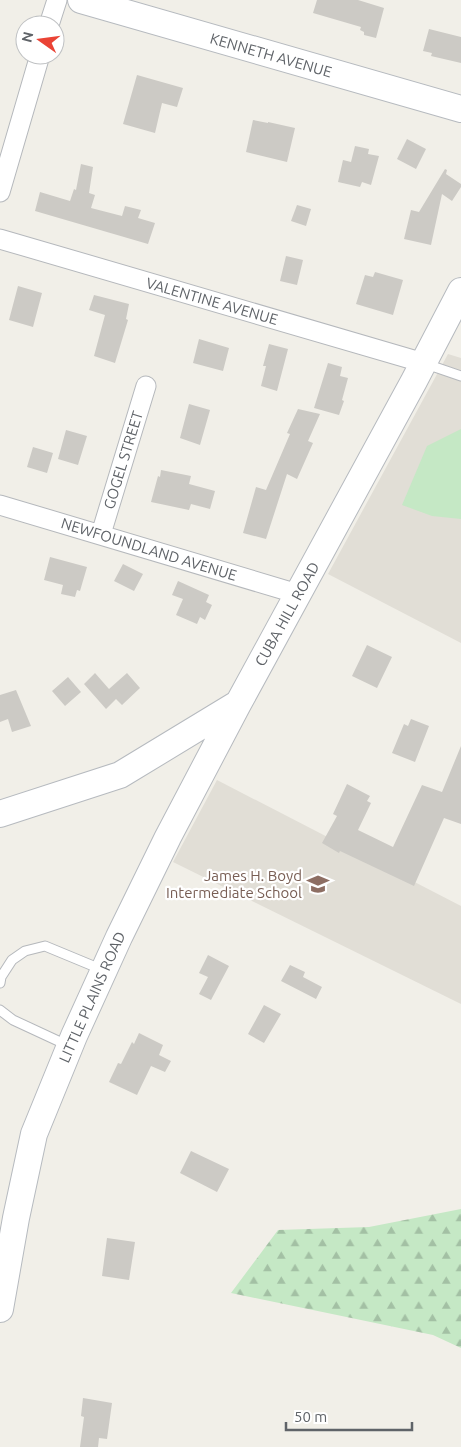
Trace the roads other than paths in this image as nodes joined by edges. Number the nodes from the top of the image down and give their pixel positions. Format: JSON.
{"nodes":[{"id":1,"x":57,"y":0,"type":"edge"},
{"id":2,"x":81,"y":0,"type":"edge"},
{"id":3,"x":52,"y":15,"type":"edge"},
{"id":4,"x":37,"y":65,"type":"edge"},
{"id":5,"x":461,"y":109,"type":"edge"},
{"id":6,"x":0,"y":192,"type":"edge"},
{"id":7,"x":0,"y":240,"type":"edge"},
{"id":8,"x":461,"y":291,"type":"edge"},
{"id":9,"x":424,"y":363,"type":"junction"},
{"id":10,"x":461,"y":376,"type":"edge"},
{"id":11,"x":146,"y":386,"type":"dead end"},
{"id":12,"x":0,"y":505,"type":"edge"},
{"id":13,"x":101,"y":534,"type":"junction"},
{"id":14,"x":298,"y":594,"type":"junction"},
{"id":15,"x":238,"y":704,"type":"junction"},
{"id":16,"x":0,"y":814,"type":"edge"},
{"id":17,"x":103,"y":971,"type":"junction"},
{"id":18,"x":0,"y":983,"type":"edge"},
{"id":19,"x":0,"y":1010,"type":"edge"},
{"id":20,"x":69,"y":1046,"type":"junction"},
{"id":21,"x":0,"y":1309,"type":"edge"}],
"edges":[{"from":1,"to":3,"type":"street"},
{"from":2,"to":5,"type":"street","name":"KENNETH AVENUE"},
{"from":4,"to":6,"type":"street"},
{"from":7,"to":9,"type":"street","name":"VALENTINE AVENUE"},
{"from":8,"to":9,"type":"street","name":"CUBA HILL ROAD"},
{"from":9,"to":10,"type":"lane"},
{"from":9,"to":14,"type":"street","name":"CUBA HILL ROAD"},
{"from":11,"to":13,"type":"street","name":"GOGEL STREET"},
{"from":12,"to":13,"type":"street","name":"NEWFOUNDLAND AVENUE"},
{"from":13,"to":14,"type":"street","name":"NEWFOUNDLAND AVENUE"},
{"from":14,"to":15,"type":"street","name":"CUBA HILL ROAD"},
{"from":15,"to":16,"type":"street"},
{"from":15,"to":17,"type":"street","name":"LITTLE PLAINS ROAD"},
{"from":17,"to":18,"type":"lane"},
{"from":17,"to":20,"type":"street","name":"LITTLE PLAINS ROAD"},
{"from":19,"to":20,"type":"lane"},
{"from":20,"to":21,"type":"street","name":"LITTLE PLAINS ROAD"}]}
